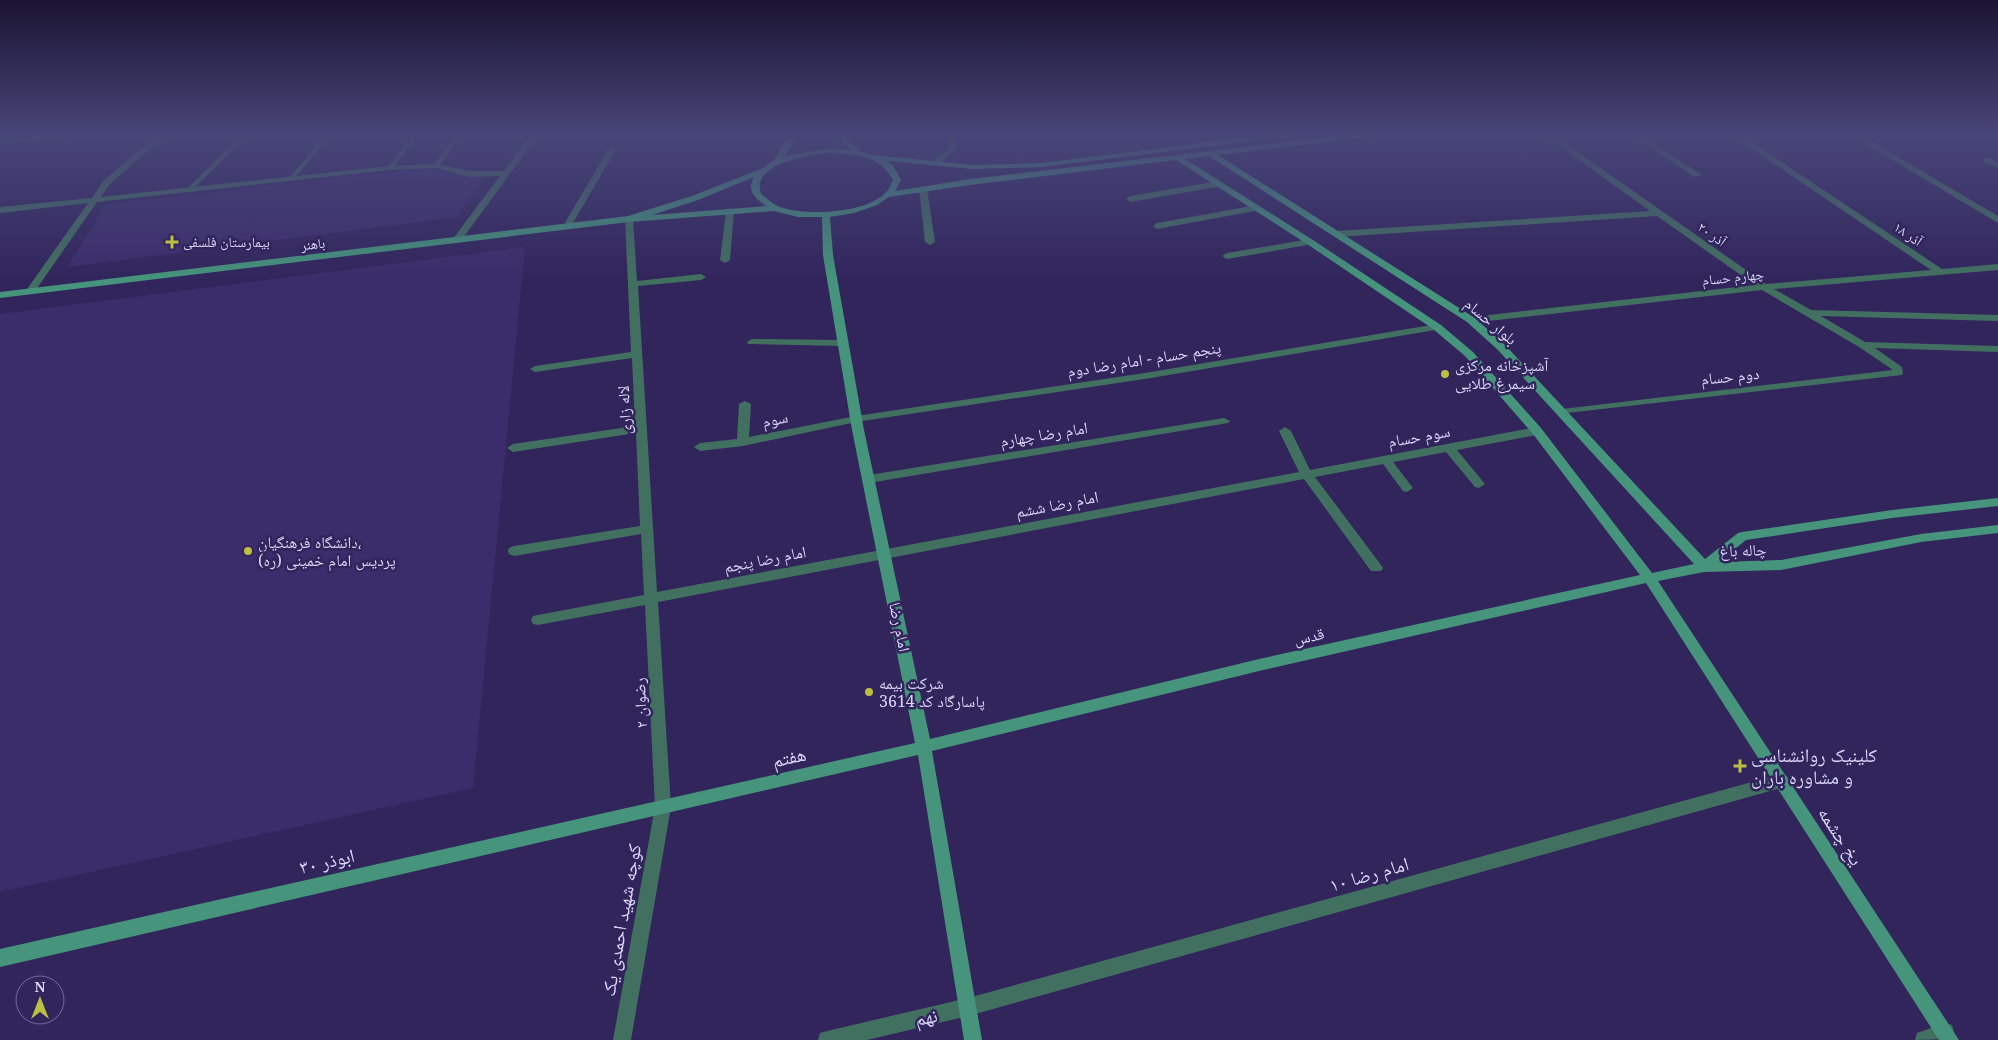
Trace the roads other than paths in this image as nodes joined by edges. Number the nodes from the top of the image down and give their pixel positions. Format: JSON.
{"nodes":[{"id":1,"x":107,"y":183,"type":"edge"},
{"id":2,"x":197,"y":183,"type":"edge"},
{"id":3,"x":255,"y":183,"type":"edge"},
{"id":4,"x":499,"y":183,"type":"edge"},
{"id":5,"x":593,"y":183,"type":"edge"},
{"id":6,"x":732,"y":183,"type":"edge"},
{"id":7,"x":756,"y":183,"type":"edge"},
{"id":8,"x":895,"y":183,"type":"edge"},
{"id":9,"x":967,"y":183,"type":"edge"},
{"id":10,"x":1249,"y":183,"type":"edge"},
{"id":11,"x":1616,"y":183,"type":"edge"},
{"id":12,"x":1807,"y":183,"type":"edge"},
{"id":13,"x":1934,"y":183,"type":"edge"},
{"id":14,"x":1220,"y":184,"type":"joint"},
{"id":15,"x":190,"y":189,"type":"junction"},
{"id":16,"x":923,"y":190,"type":"junction"},
{"id":17,"x":888,"y":195,"type":"junction"},
{"id":18,"x":1130,"y":198,"type":"dead end"},
{"id":19,"x":94,"y":200,"type":"junction"},
{"id":20,"x":774,"y":208,"type":"junction"},
{"id":21,"x":1257,"y":208,"type":"junction"},
{"id":22,"x":0,"y":210,"type":"edge"},
{"id":23,"x":730,"y":211,"type":"junction"},
{"id":24,"x":1659,"y":213,"type":"junction"},
{"id":25,"x":826,"y":216,"type":"junction"},
{"id":26,"x":629,"y":219,"type":"junction"},
{"id":27,"x":1998,"y":220,"type":"edge"},
{"id":28,"x":567,"y":226,"type":"junction"},
{"id":29,"x":1157,"y":226,"type":"dead end"},
{"id":30,"x":1323,"y":238,"type":"junction"},
{"id":31,"x":457,"y":240,"type":"junction"},
{"id":32,"x":930,"y":242,"type":"dead end"},
{"id":33,"x":1227,"y":256,"type":"dead end"},
{"id":34,"x":725,"y":260,"type":"dead end"},
{"id":35,"x":1998,"y":267,"type":"edge"},
{"id":36,"x":1942,"y":273,"type":"junction"},
{"id":37,"x":701,"y":277,"type":"dead end"},
{"id":38,"x":633,"y":284,"type":"junction"},
{"id":39,"x":1764,"y":287,"type":"junction"},
{"id":40,"x":30,"y":292,"type":"junction"},
{"id":41,"x":0,"y":295,"type":"edge"},
{"id":42,"x":1809,"y":313,"type":"junction"},
{"id":43,"x":1998,"y":318,"type":"edge"},
{"id":44,"x":1471,"y":320,"type":"junction"},
{"id":45,"x":1436,"y":327,"type":"junction"},
{"id":46,"x":752,"y":342,"type":"dead end"},
{"id":47,"x":842,"y":343,"type":"junction"},
{"id":48,"x":1863,"y":345,"type":"junction"},
{"id":49,"x":1998,"y":349,"type":"edge"},
{"id":50,"x":637,"y":354,"type":"junction"},
{"id":51,"x":1898,"y":369,"type":"joint"},
{"id":52,"x":535,"y":370,"type":"dead end"},
{"id":53,"x":745,"y":404,"type":"dead end"},
{"id":54,"x":1562,"y":412,"type":"junction"},
{"id":55,"x":856,"y":418,"type":"junction"},
{"id":56,"x":1224,"y":421,"type":"dead end"},
{"id":57,"x":641,"y":430,"type":"junction"},
{"id":58,"x":1285,"y":431,"type":"dead end"},
{"id":59,"x":1537,"y":431,"type":"junction"},
{"id":60,"x":743,"y":442,"type":"junction"},
{"id":61,"x":700,"y":447,"type":"dead end"},
{"id":62,"x":1448,"y":447,"type":"junction"},
{"id":63,"x":513,"y":448,"type":"dead end"},
{"id":64,"x":1385,"y":459,"type":"junction"},
{"id":65,"x":1306,"y":474,"type":"junction"},
{"id":66,"x":869,"y":479,"type":"junction"},
{"id":67,"x":1480,"y":484,"type":"dead end"},
{"id":68,"x":1408,"y":488,"type":"dead end"},
{"id":69,"x":1998,"y":502,"type":"edge"},
{"id":70,"x":647,"y":529,"type":"junction"},
{"id":71,"x":1998,"y":529,"type":"edge"},
{"id":72,"x":514,"y":551,"type":"dead end"},
{"id":73,"x":884,"y":554,"type":"junction"},
{"id":74,"x":1704,"y":567,"type":"junction"},
{"id":75,"x":1376,"y":568,"type":"dead end"},
{"id":76,"x":1649,"y":578,"type":"junction"},
{"id":77,"x":651,"y":598,"type":"junction"},
{"id":78,"x":538,"y":620,"type":"dead end"},
{"id":79,"x":924,"y":747,"type":"junction"},
{"id":80,"x":1781,"y":781,"type":"junction"},
{"id":81,"x":663,"y":806,"type":"junction"},
{"id":82,"x":0,"y":958,"type":"edge"},
{"id":83,"x":968,"y":1007,"type":"junction"},
{"id":84,"x":1947,"y":1036,"type":"edge"},
{"id":85,"x":622,"y":1040,"type":"edge"},
{"id":86,"x":827,"y":1040,"type":"edge"},
{"id":87,"x":973,"y":1040,"type":"edge"},
{"id":88,"x":1924,"y":1040,"type":"edge"}],
"edges":[{"from":1,"to":19,"type":"street"},
{"from":2,"to":15,"type":"lane"},
{"from":3,"to":15,"type":"street"},
{"from":4,"to":31,"type":"street"},
{"from":5,"to":28,"type":"street"},
{"from":6,"to":26,"type":"main road","name":"باهنر"},
{"from":7,"to":20,"type":"main road"},
{"from":8,"to":17,"type":"main road"},
{"from":9,"to":16,"type":"main road"},
{"from":10,"to":30,"type":"main road","name":"بلوار حسام"},
{"from":11,"to":24,"type":"street","name":"۲۰ آذر"},
{"from":12,"to":36,"type":"street","name":"۱۸ آذر"},
{"from":13,"to":27,"type":"street"},
{"from":14,"to":18,"type":"street"},
{"from":14,"to":21,"type":"main road","name":"بلوار حسام"},
{"from":15,"to":19,"type":"street"},
{"from":16,"to":17,"type":"main road"},
{"from":16,"to":32,"type":"street"},
{"from":17,"to":25,"type":"main road"},
{"from":19,"to":22,"type":"street"},
{"from":19,"to":40,"type":"street"},
{"from":20,"to":23,"type":"main road","name":"باهنر"},
{"from":20,"to":25,"type":"main road"},
{"from":21,"to":29,"type":"street"},
{"from":21,"to":30,"type":"main road","name":"بلوار حسام"},
{"from":23,"to":26,"type":"main road","name":"باهنر"},
{"from":23,"to":34,"type":"street"},
{"from":24,"to":30,"type":"street"},
{"from":24,"to":39,"type":"street","name":"۲۰ آذر"},
{"from":25,"to":47,"type":"main road","name":"امام رضا"},
{"from":26,"to":28,"type":"main road","name":"باهنر"},
{"from":26,"to":38,"type":"street","name":"لاله زاری"},
{"from":28,"to":31,"type":"main road","name":"باهنر"},
{"from":30,"to":33,"type":"street"},
{"from":30,"to":44,"type":"main road","name":"بلوار حسام"},
{"from":30,"to":45,"type":"main road","name":"بلوار حسام"},
{"from":31,"to":40,"type":"main road","name":"باهنر"},
{"from":35,"to":36,"type":"street","name":"چهارم حسام"},
{"from":36,"to":39,"type":"street","name":"چهارم حسام"},
{"from":37,"to":38,"type":"street"},
{"from":38,"to":50,"type":"street","name":"لاله زاری"},
{"from":39,"to":42,"type":"street","name":"۲۰ آذر"},
{"from":39,"to":44,"type":"street","name":"چهارم حسام"},
{"from":40,"to":41,"type":"main road","name":"باهنر"},
{"from":42,"to":43,"type":"street"},
{"from":42,"to":48,"type":"street","name":"۲۰ آذر"},
{"from":44,"to":54,"type":"main road","name":"بلوار حسام"},
{"from":45,"to":55,"type":"street","name":"پنجم حسام - امام رضا دوم"},
{"from":45,"to":59,"type":"main road","name":"بلوار حسام"},
{"from":46,"to":47,"type":"street"},
{"from":47,"to":55,"type":"main road","name":"امام رضا"},
{"from":48,"to":49,"type":"street"},
{"from":48,"to":51,"type":"street","name":"۲۰ آذر"},
{"from":50,"to":52,"type":"street"},
{"from":50,"to":57,"type":"street","name":"لاله زاری"},
{"from":51,"to":54,"type":"street","name":"دوم حسام"},
{"from":53,"to":60,"type":"street"},
{"from":54,"to":74,"type":"main road","name":"بلوار حسام"},
{"from":55,"to":60,"type":"street","name":"سوم"},
{"from":55,"to":66,"type":"main road","name":"امام رضا"},
{"from":56,"to":66,"type":"street","name":"امام رضا چهارم"},
{"from":57,"to":63,"type":"street"},
{"from":57,"to":70,"type":"street","name":"لاله زاری"},
{"from":58,"to":65,"type":"street"},
{"from":59,"to":62,"type":"street","name":"سوم حسام"},
{"from":59,"to":76,"type":"main road","name":"بلوار حسام"},
{"from":60,"to":61,"type":"street","name":"سوم"},
{"from":62,"to":64,"type":"street","name":"سوم حسام"},
{"from":62,"to":67,"type":"street"},
{"from":64,"to":65,"type":"street","name":"سوم حسام"},
{"from":64,"to":68,"type":"street"},
{"from":65,"to":73,"type":"street","name":"امام رضا ششم"},
{"from":65,"to":75,"type":"street"},
{"from":66,"to":73,"type":"main road","name":"امام رضا"},
{"from":69,"to":74,"type":"main road","name":"چاله باغ"},
{"from":70,"to":72,"type":"street"},
{"from":70,"to":77,"type":"street","name":"لاله زاری"},
{"from":71,"to":74,"type":"main road","name":"چاله باغ"},
{"from":73,"to":77,"type":"street","name":"امام رضا پنجم"},
{"from":73,"to":79,"type":"main road","name":"امام رضا"},
{"from":74,"to":76,"type":"main road","name":"قدس"},
{"from":76,"to":79,"type":"main road","name":"قدس"},
{"from":76,"to":80,"type":"main road","name":"یخ چشمه"},
{"from":77,"to":78,"type":"street","name":"امام رضا پنجم"},
{"from":77,"to":81,"type":"street","name":"۲ رضوان"},
{"from":79,"to":81,"type":"main road","name":"هفتم"},
{"from":79,"to":83,"type":"main road","name":"امام رضا"},
{"from":80,"to":83,"type":"street","name":"امام رضا ۱۰"},
{"from":80,"to":84,"type":"main road","name":"یخ چشمه"},
{"from":81,"to":82,"type":"main road","name":"ابوذر ۳۰"},
{"from":81,"to":85,"type":"street","name":"کوچه شهید احمدی یک"},
{"from":83,"to":86,"type":"street","name":"نهم"},
{"from":83,"to":87,"type":"main road","name":"امام رضا"},
{"from":84,"to":88,"type":"street"}]}
